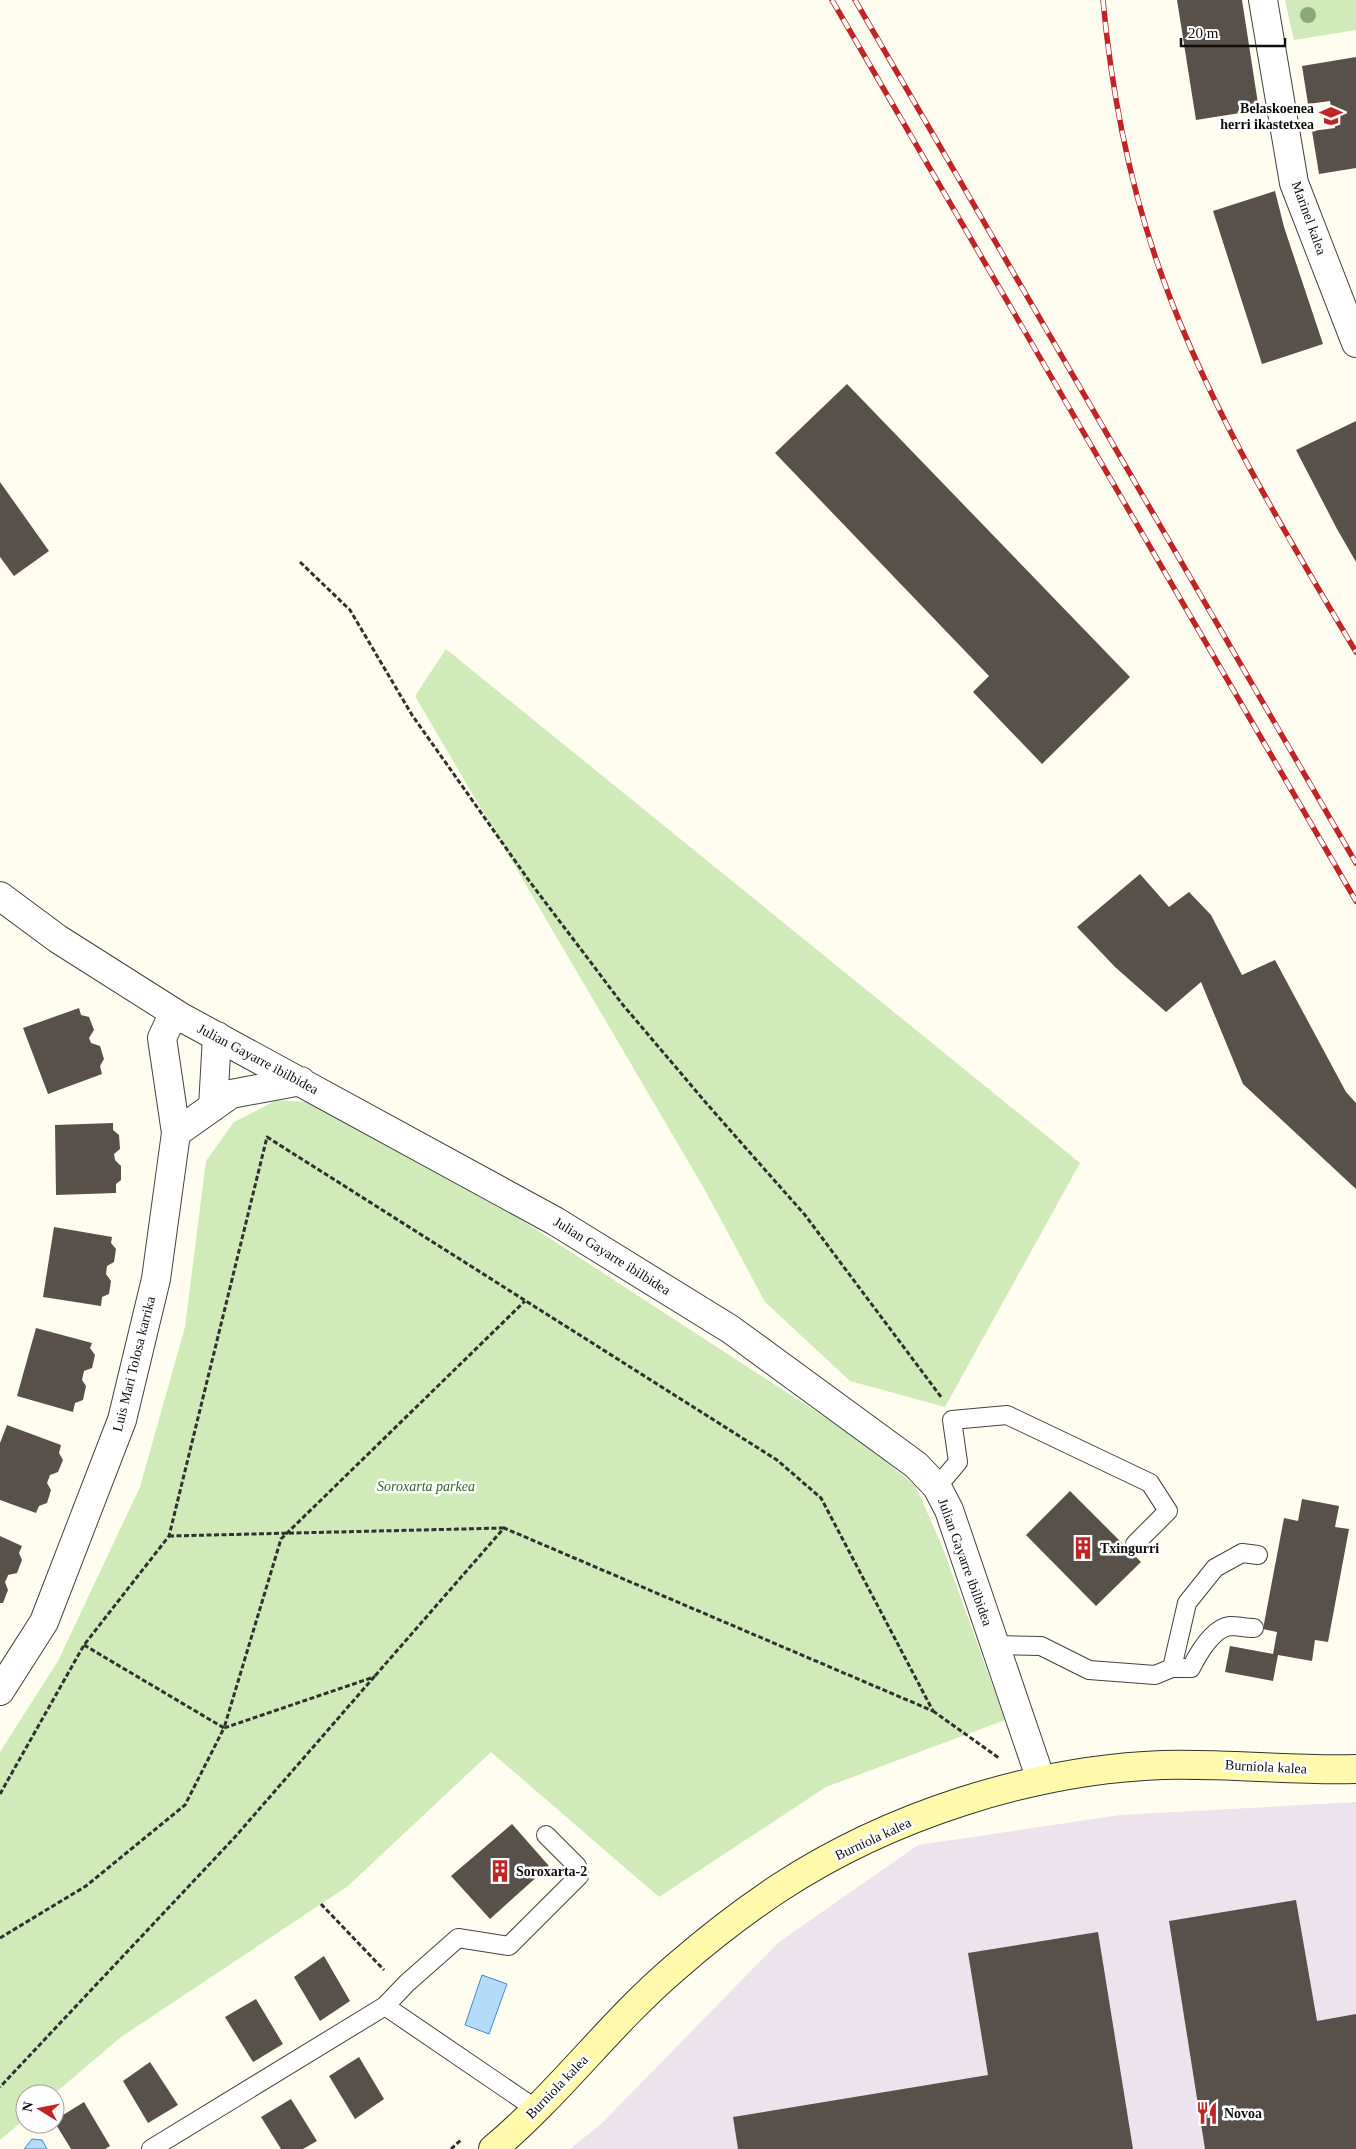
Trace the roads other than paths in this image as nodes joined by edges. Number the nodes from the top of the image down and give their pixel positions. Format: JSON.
{"nodes":[{"id":1,"x":1263,"y":0,"type":"edge"},
{"id":2,"x":1356,"y":343,"type":"edge"},
{"id":3,"x":0,"y":896,"type":"edge"},
{"id":4,"x":181,"y":1017,"type":"junction"},
{"id":5,"x":217,"y":1036,"type":"junction"},
{"id":6,"x":301,"y":1081,"type":"junction"},
{"id":7,"x":213,"y":1107,"type":"junction"},
{"id":8,"x":176,"y":1133,"type":"junction"},
{"id":9,"x":937,"y":1487,"type":"junction"},
{"id":10,"x":1134,"y":1544,"type":"dead end"},
{"id":11,"x":1258,"y":1555,"type":"dead end"},
{"id":12,"x":1254,"y":1628,"type":"dead end"},
{"id":13,"x":995,"y":1645,"type":"junction"},
{"id":14,"x":1172,"y":1668,"type":"junction"},
{"id":15,"x":0,"y":1691,"type":"edge"},
{"id":16,"x":1356,"y":1769,"type":"edge"},
{"id":17,"x":1041,"y":1780,"type":"junction"},
{"id":18,"x":546,"y":1835,"type":"dead end"},
{"id":19,"x":385,"y":2006,"type":"junction"},
{"id":20,"x":536,"y":2109,"type":"junction"},
{"id":21,"x":151,"y":2149,"type":"edge"},
{"id":22,"x":493,"y":2149,"type":"edge"}],
"edges":[{"from":1,"to":2,"type":"street","name":"Marinel kalea"},
{"from":3,"to":4,"type":"street","name":"Julian Gayarre ibilbidea"},
{"from":4,"to":5,"type":"street","name":"Julian Gayarre ibilbidea"},
{"from":4,"to":8,"type":"street","name":"Luis Mari Tolosa karrika"},
{"from":5,"to":6,"type":"street","name":"Julian Gayarre ibilbidea"},
{"from":5,"to":7,"type":"street"},
{"from":6,"to":7,"type":"street"},
{"from":6,"to":9,"type":"street","name":"Julian Gayarre ibilbidea"},
{"from":7,"to":8,"type":"street"},
{"from":8,"to":15,"type":"street","name":"Luis Mari Tolosa karrika"},
{"from":9,"to":10,"type":"lane"},
{"from":9,"to":13,"type":"street","name":"Julian Gayarre ibilbidea"},
{"from":11,"to":14,"type":"lane"},
{"from":12,"to":14,"type":"lane"},
{"from":13,"to":14,"type":"lane"},
{"from":13,"to":17,"type":"street","name":"Julian Gayarre ibilbidea"},
{"from":16,"to":17,"type":"street","name":"Burniola kalea"},
{"from":17,"to":20,"type":"street","name":"Burniola kalea"},
{"from":18,"to":19,"type":"lane"},
{"from":19,"to":20,"type":"lane"},
{"from":19,"to":21,"type":"lane"},
{"from":20,"to":22,"type":"street","name":"Burniola kalea"}]}
